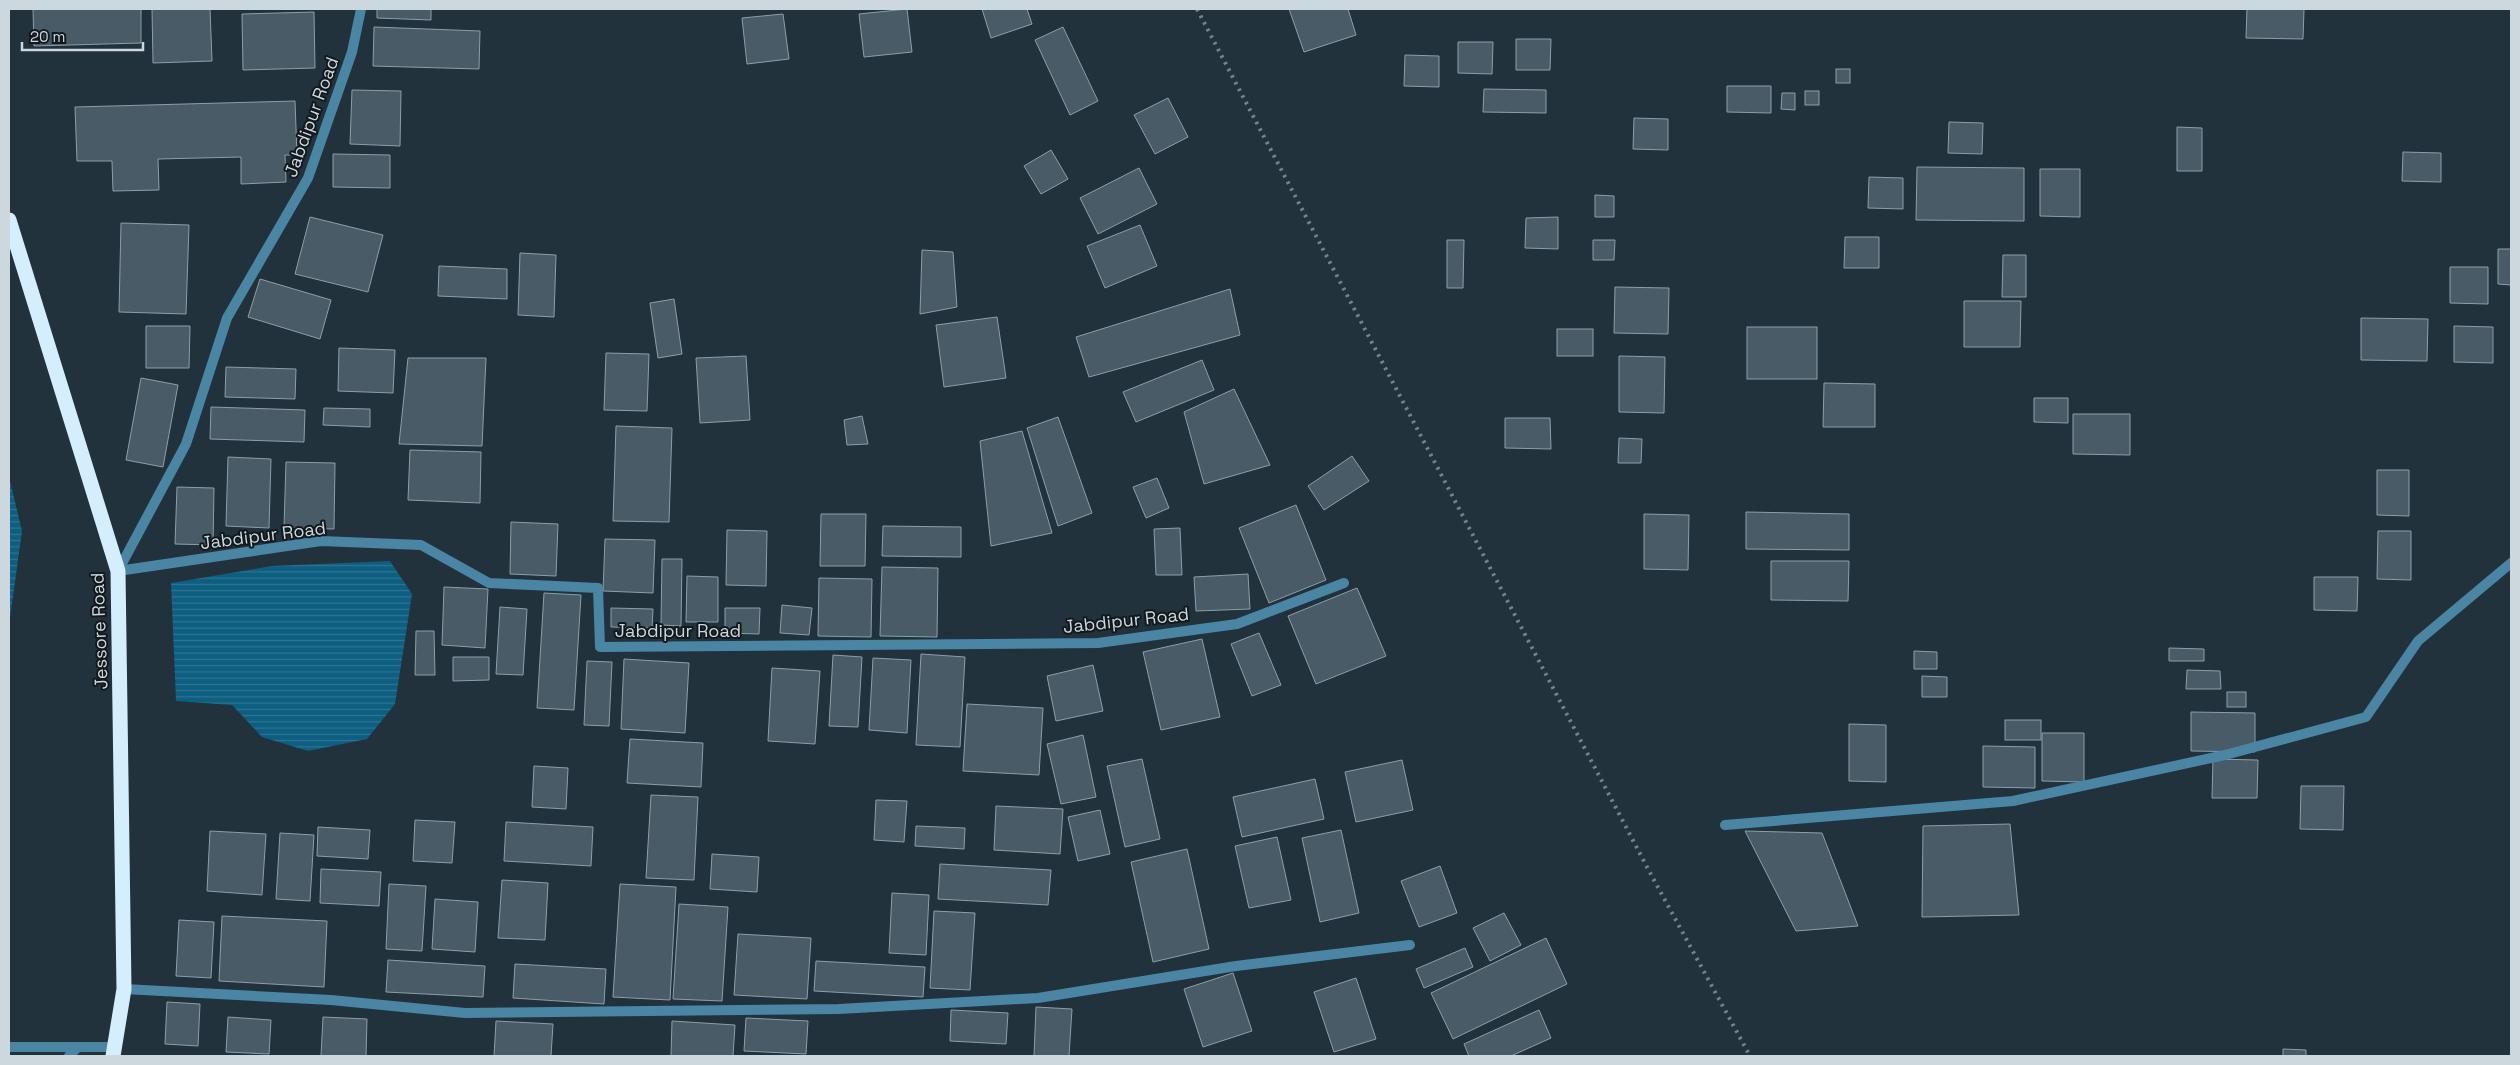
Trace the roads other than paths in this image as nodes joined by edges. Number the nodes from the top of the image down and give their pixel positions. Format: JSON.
{"nodes":[{"id":1,"x":362,"y":9,"type":"edge"},
{"id":2,"x":9,"y":220,"type":"edge"},
{"id":3,"x":2511,"y":563,"type":"edge"},
{"id":4,"x":118,"y":572,"type":"junction"},
{"id":5,"x":1344,"y":583,"type":"dead end"},
{"id":6,"x":1724,"y":826,"type":"dead end"},
{"id":7,"x":1410,"y":946,"type":"dead end"},
{"id":8,"x":124,"y":989,"type":"junction"},
{"id":9,"x":9,"y":1047,"type":"edge"},
{"id":10,"x":78,"y":1047,"type":"junction"},
{"id":11,"x":114,"y":1052,"type":"edge"},
{"id":12,"x":69,"y":1056,"type":"edge"}],
"edges":[{"from":1,"to":4,"type":"street","name":"Jabdipur Road"},
{"from":2,"to":4,"type":"highway","name":"Jessore Road"},
{"from":3,"to":6,"type":"street"},
{"from":4,"to":5,"type":"street","name":"Jabdipur Road"},
{"from":4,"to":8,"type":"highway","name":"Jessore Road"},
{"from":7,"to":8,"type":"street"},
{"from":8,"to":11,"type":"highway","name":"Jessore Road"},
{"from":9,"to":10,"type":"street"},
{"from":10,"to":11,"type":"street"},
{"from":10,"to":12,"type":"street"}]}
